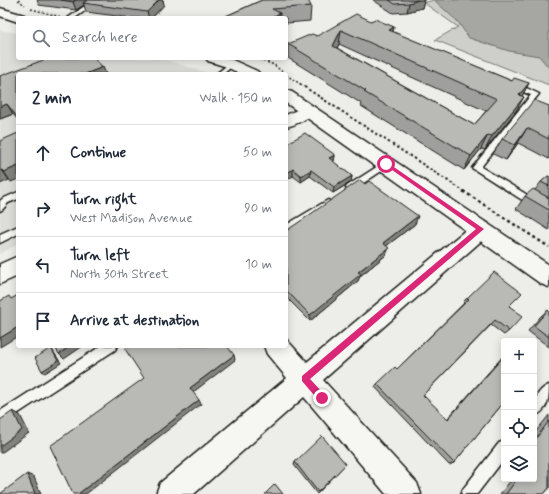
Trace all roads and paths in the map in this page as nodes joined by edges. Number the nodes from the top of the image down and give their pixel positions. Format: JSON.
{"nodes":[{"id":1,"x":97,"y":0,"type":"edge"},
{"id":2,"x":36,"y":11,"type":"dead end"},
{"id":3,"x":0,"y":12,"type":"edge"},
{"id":4,"x":58,"y":16,"type":"edge"},
{"id":5,"x":74,"y":16,"type":"edge"},
{"id":6,"x":16,"y":17,"type":"edge"},
{"id":7,"x":219,"y":60,"type":"edge"},
{"id":8,"x":261,"y":60,"type":"edge"},
{"id":9,"x":232,"y":64,"type":"junction"},
{"id":10,"x":222,"y":72,"type":"edge"},
{"id":11,"x":248,"y":72,"type":"edge"},
{"id":12,"x":283,"y":72,"type":"edge"},
{"id":13,"x":288,"y":75,"type":"edge"},
{"id":14,"x":507,"y":82,"type":"edge"},
{"id":15,"x":288,"y":96,"type":"edge"},
{"id":16,"x":308,"y":110,"type":"junction"},
{"id":17,"x":288,"y":121,"type":"edge"},
{"id":18,"x":386,"y":164,"type":"junction"},
{"id":19,"x":16,"y":196,"type":"edge"},
{"id":20,"x":0,"y":207,"type":"edge"},
{"id":21,"x":549,"y":213,"type":"edge"},
{"id":22,"x":288,"y":229,"type":"edge"},
{"id":23,"x":481,"y":229,"type":"junction"},
{"id":24,"x":16,"y":231,"type":"edge"},
{"id":25,"x":0,"y":239,"type":"edge"},
{"id":26,"x":549,"y":247,"type":"edge"},
{"id":27,"x":16,"y":266,"type":"edge"},
{"id":28,"x":0,"y":275,"type":"edge"},
{"id":29,"x":549,"y":277,"type":"edge"},
{"id":30,"x":108,"y":348,"type":"edge"},
{"id":31,"x":278,"y":348,"type":"edge"},
{"id":32,"x":304,"y":378,"type":"junction"},
{"id":33,"x":549,"y":391,"type":"edge"},
{"id":34,"x":537,"y":406,"type":"edge"},
{"id":35,"x":0,"y":419,"type":"edge"},
{"id":36,"x":501,"y":452,"type":"edge"},
{"id":37,"x":171,"y":494,"type":"edge"},
{"id":38,"x":406,"y":494,"type":"edge"},
{"id":39,"x":468,"y":494,"type":"edge"}],
"edges":[{"from":1,"to":5,"type":"lane"},
{"from":2,"to":4,"type":"path"},
{"from":3,"to":6,"type":"street"},
{"from":7,"to":9,"type":"street"},
{"from":8,"to":12,"type":"path"},
{"from":9,"to":10,"type":"lane"},
{"from":9,"to":11,"type":"street"},
{"from":13,"to":26,"type":"path"},
{"from":14,"to":21,"type":"lane"},
{"from":15,"to":16,"type":"street"},
{"from":16,"to":17,"type":"street"},
{"from":16,"to":18,"type":"street"},
{"from":18,"to":22,"type":"lane"},
{"from":18,"to":23,"type":"street"},
{"from":19,"to":20,"type":"lane"},
{"from":23,"to":29,"type":"street"},
{"from":23,"to":32,"type":"street"},
{"from":24,"to":25,"type":"lane"},
{"from":27,"to":28,"type":"street"},
{"from":30,"to":35,"type":"lane"},
{"from":31,"to":32,"type":"street"},
{"from":32,"to":37,"type":"street"},
{"from":32,"to":38,"type":"street"},
{"from":33,"to":34,"type":"lane"},
{"from":36,"to":39,"type":"lane"}]}
